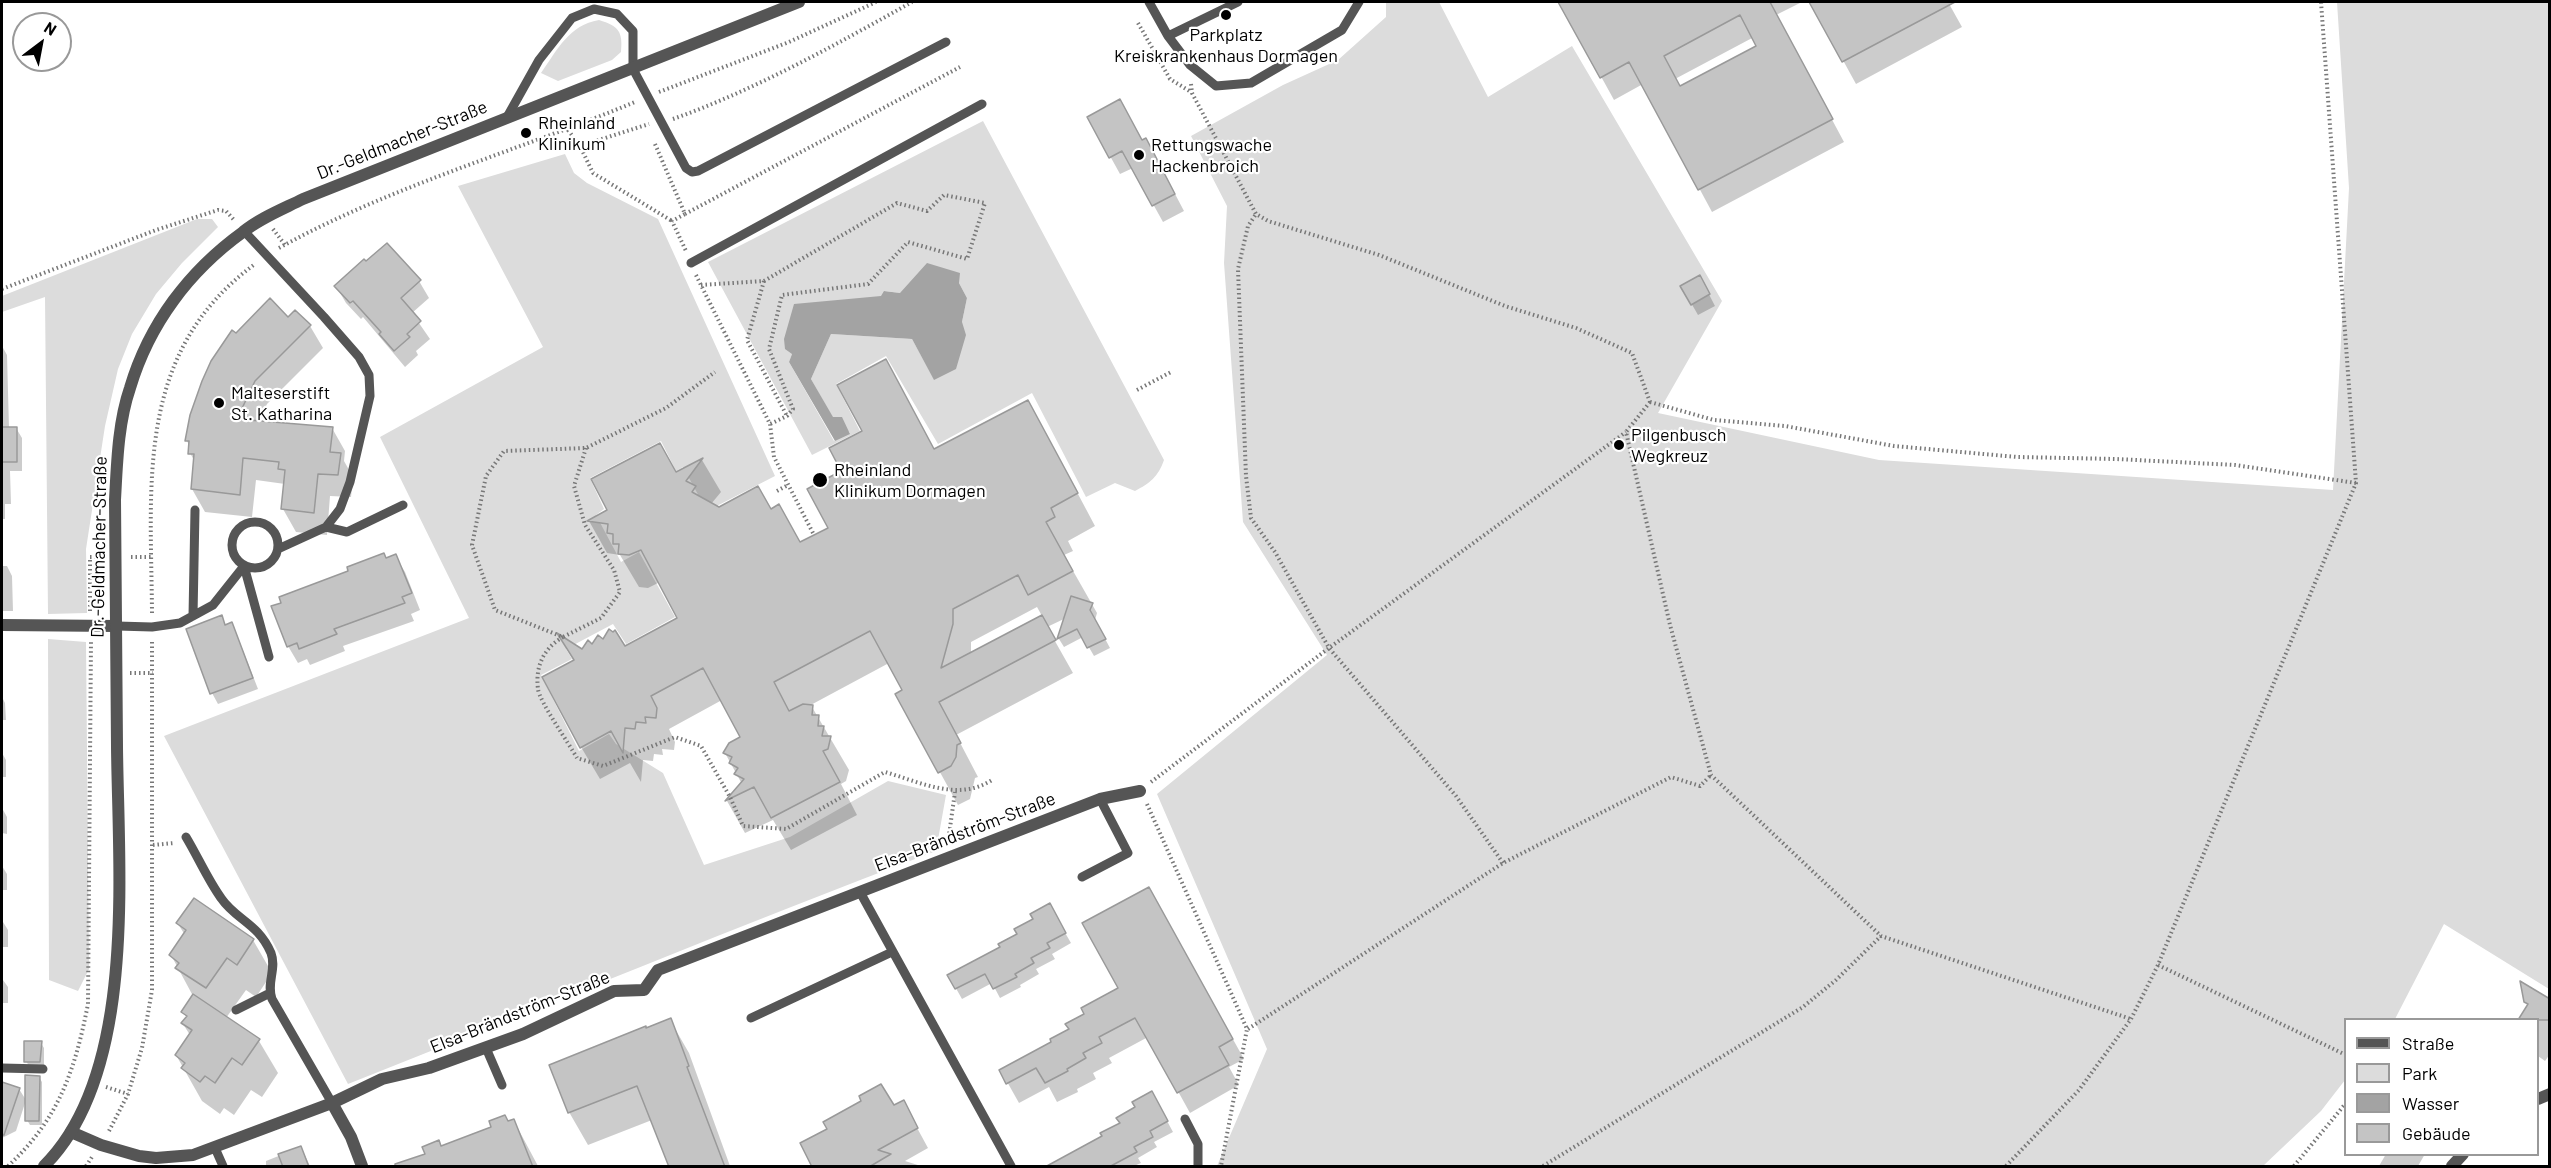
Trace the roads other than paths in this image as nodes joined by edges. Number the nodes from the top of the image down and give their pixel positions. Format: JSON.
{"nodes":[{"id":1,"x":799,"y":2,"type":"edge"},
{"id":2,"x":1149,"y":2,"type":"edge"},
{"id":3,"x":1238,"y":2,"type":"edge"},
{"id":4,"x":1359,"y":2,"type":"edge"},
{"id":5,"x":1168,"y":36,"type":"junction"},
{"id":6,"x":946,"y":42,"type":"dead end"},
{"id":7,"x":633,"y":69,"type":"junction"},
{"id":8,"x":982,"y":104,"type":"dead end"},
{"id":9,"x":506,"y":119,"type":"junction"},
{"id":10,"x":244,"y":231,"type":"junction"},
{"id":11,"x":691,"y":263,"type":"road end"},
{"id":12,"x":403,"y":505,"type":"dead end"},
{"id":13,"x":195,"y":510,"type":"dead end"},
{"id":14,"x":326,"y":527,"type":"junction"},
{"id":15,"x":278,"y":549,"type":"junction"},
{"id":16,"x":244,"y":566,"type":"junction"},
{"id":17,"x":193,"y":616,"type":"junction"},
{"id":18,"x":2,"y":625,"type":"edge"},
{"id":19,"x":117,"y":626,"type":"junction"},
{"id":20,"x":269,"y":657,"type":"dead end"},
{"id":21,"x":1140,"y":790,"type":"road end"},
{"id":22,"x":1100,"y":799,"type":"junction"},
{"id":23,"x":186,"y":837,"type":"road end"},
{"id":24,"x":1082,"y":877,"type":"dead end"},
{"id":25,"x":860,"y":892,"type":"junction"},
{"id":26,"x":892,"y":952,"type":"junction"},
{"id":27,"x":270,"y":993,"type":"junction"},
{"id":28,"x":236,"y":1010,"type":"dead end"},
{"id":29,"x":751,"y":1018,"type":"dead end"},
{"id":30,"x":486,"y":1048,"type":"junction"},
{"id":31,"x":2,"y":1068,"type":"edge"},
{"id":32,"x":43,"y":1069,"type":"dead end"},
{"id":33,"x":502,"y":1085,"type":"dead end"},
{"id":34,"x":332,"y":1103,"type":"junction"},
{"id":35,"x":1185,"y":1119,"type":"dead end"},
{"id":36,"x":70,"y":1132,"type":"junction"},
{"id":37,"x":215,"y":1148,"type":"junction"},
{"id":38,"x":156,"y":1162,"type":"edge"},
{"id":39,"x":44,"y":1167,"type":"edge"},
{"id":40,"x":223,"y":1167,"type":"edge"},
{"id":41,"x":362,"y":1167,"type":"edge"},
{"id":42,"x":1011,"y":1167,"type":"edge"},
{"id":43,"x":1198,"y":1167,"type":"edge"}],
"edges":[{"from":1,"to":7,"type":"street","name":"Dr.-Geldmacher-Straße"},
{"from":2,"to":5,"type":"lane"},
{"from":3,"to":5,"type":"lane"},
{"from":4,"to":5,"type":"lane"},
{"from":6,"to":7,"type":"lane"},
{"from":7,"to":9,"type":"street","name":"Dr.-Geldmacher-Straße"},
{"from":7,"to":9,"type":"lane"},
{"from":8,"to":11,"type":"lane"},
{"from":9,"to":10,"type":"street","name":"Dr.-Geldmacher-Straße"},
{"from":10,"to":14,"type":"lane"},
{"from":10,"to":19,"type":"street","name":"Dr.-Geldmacher-Straße"},
{"from":12,"to":14,"type":"lane"},
{"from":13,"to":17,"type":"lane"},
{"from":14,"to":15,"type":"lane"},
{"from":15,"to":16,"type":"lane"},
{"from":15,"to":16,"type":"lane"},
{"from":16,"to":17,"type":"lane"},
{"from":16,"to":20,"type":"lane"},
{"from":17,"to":19,"type":"lane"},
{"from":18,"to":19,"type":"street"},
{"from":19,"to":36,"type":"street","name":"Dr.-Geldmacher-Straße"},
{"from":21,"to":22,"type":"street","name":"Elsa-Brändström-Straße"},
{"from":22,"to":24,"type":"lane"},
{"from":22,"to":25,"type":"street","name":"Elsa-Brändström-Straße"},
{"from":23,"to":27,"type":"lane"},
{"from":25,"to":26,"type":"lane"},
{"from":25,"to":30,"type":"street","name":"Elsa-Brändström-Straße"},
{"from":26,"to":29,"type":"lane"},
{"from":26,"to":42,"type":"lane"},
{"from":27,"to":28,"type":"lane"},
{"from":27,"to":34,"type":"lane"},
{"from":30,"to":33,"type":"lane"},
{"from":30,"to":34,"type":"street","name":"Elsa-Brändström-Straße"},
{"from":31,"to":32,"type":"lane"},
{"from":34,"to":37,"type":"street","name":"Elsa-Brändström-Straße"},
{"from":34,"to":41,"type":"street"},
{"from":35,"to":43,"type":"lane"},
{"from":36,"to":38,"type":"street","name":"Elsa-Brändström-Straße"},
{"from":36,"to":39,"type":"street","name":"Dr.-Geldmacher-Straße"},
{"from":37,"to":38,"type":"street","name":"Elsa-Brändström-Straße"},
{"from":37,"to":40,"type":"lane"}]}
